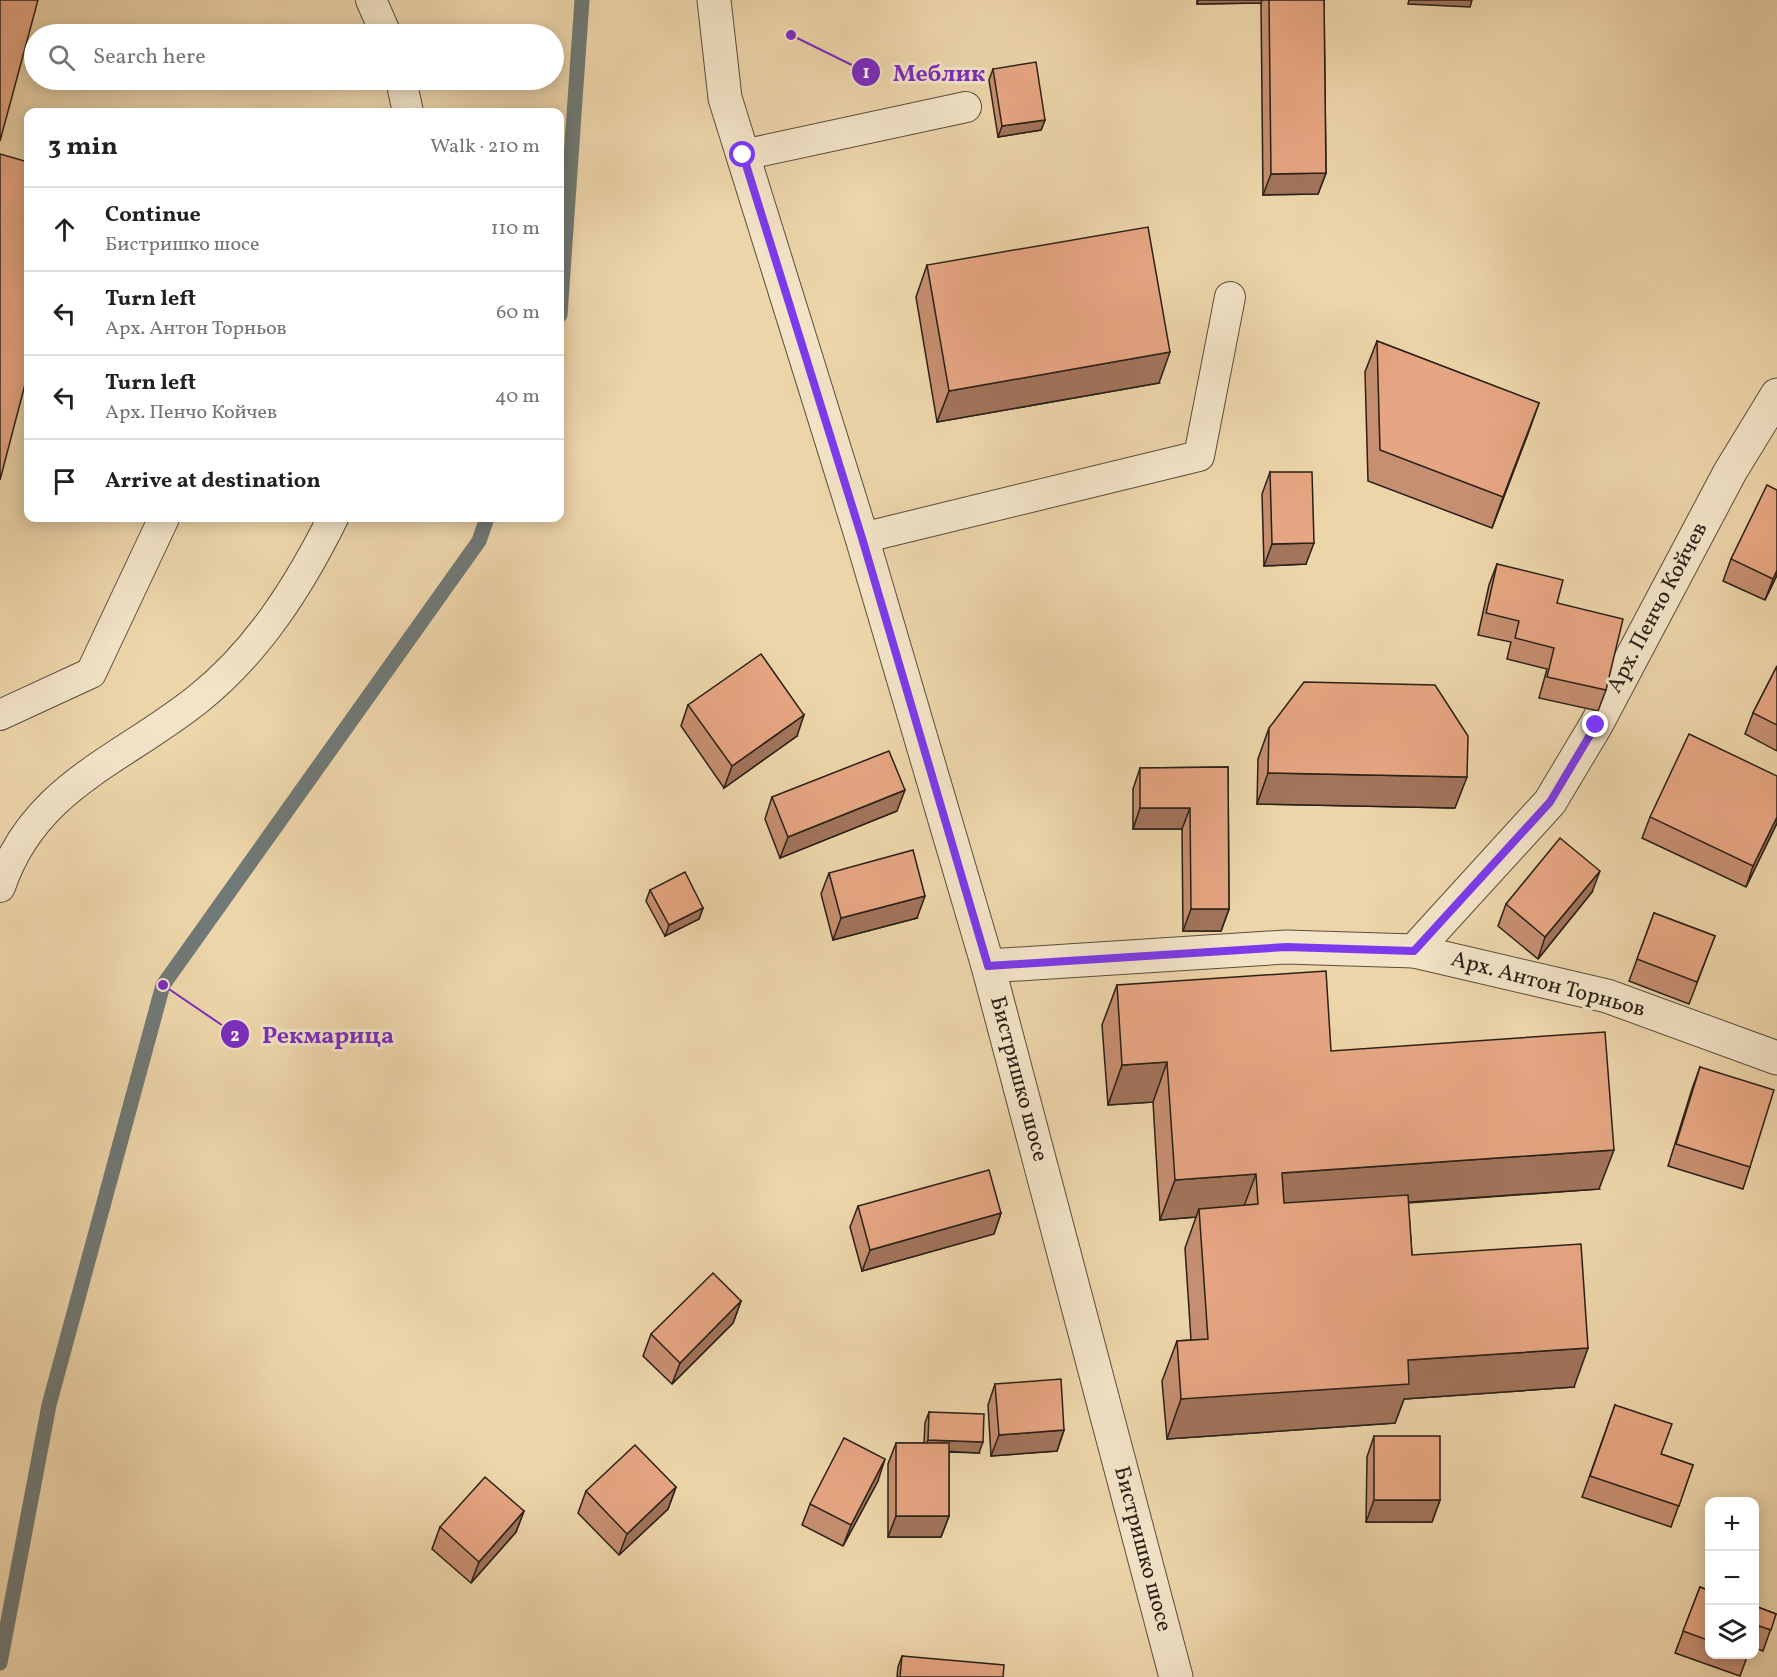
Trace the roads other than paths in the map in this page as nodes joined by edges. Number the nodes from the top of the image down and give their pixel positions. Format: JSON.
{"nodes":[{"id":1,"x":371,"y":0,"type":"edge"},
{"id":2,"x":714,"y":0,"type":"edge"},
{"id":3,"x":382,"y":24,"type":"edge"},
{"id":4,"x":403,"y":90,"type":"edge"},
{"id":5,"x":407,"y":108,"type":"edge"},
{"id":6,"x":966,"y":108,"type":"dead end"},
{"id":7,"x":743,"y":155,"type":"junction"},
{"id":8,"x":1230,"y":297,"type":"dead end"},
{"id":9,"x":1777,"y":395,"type":"edge"},
{"id":10,"x":162,"y":522,"type":"edge"},
{"id":11,"x":331,"y":522,"type":"edge"},
{"id":12,"x":862,"y":538,"type":"junction"},
{"id":13,"x":0,"y":715,"type":"edge"},
{"id":14,"x":0,"y":887,"type":"edge"},
{"id":15,"x":1414,"y":951,"type":"junction"},
{"id":16,"x":988,"y":966,"type":"junction"},
{"id":17,"x":1777,"y":1058,"type":"edge"},
{"id":18,"x":1176,"y":1677,"type":"edge"}],
"edges":[{"from":1,"to":3,"type":"lane"},
{"from":2,"to":7,"type":"street","name":"Бистришко шосе"},
{"from":4,"to":5,"type":"lane"},
{"from":6,"to":7,"type":"lane"},
{"from":7,"to":12,"type":"street","name":"Бистришко шосе"},
{"from":8,"to":12,"type":"lane"},
{"from":9,"to":15,"type":"street","name":"Арх. Пенчо Койчев"},
{"from":10,"to":13,"type":"lane"},
{"from":11,"to":14,"type":"lane"},
{"from":12,"to":16,"type":"street","name":"Бистришко шосе"},
{"from":15,"to":16,"type":"street","name":"Арх. Антон Торньов"},
{"from":15,"to":17,"type":"street","name":"Арх. Антон Торньов"},
{"from":16,"to":18,"type":"street","name":"Бистришко шосе"}]}
